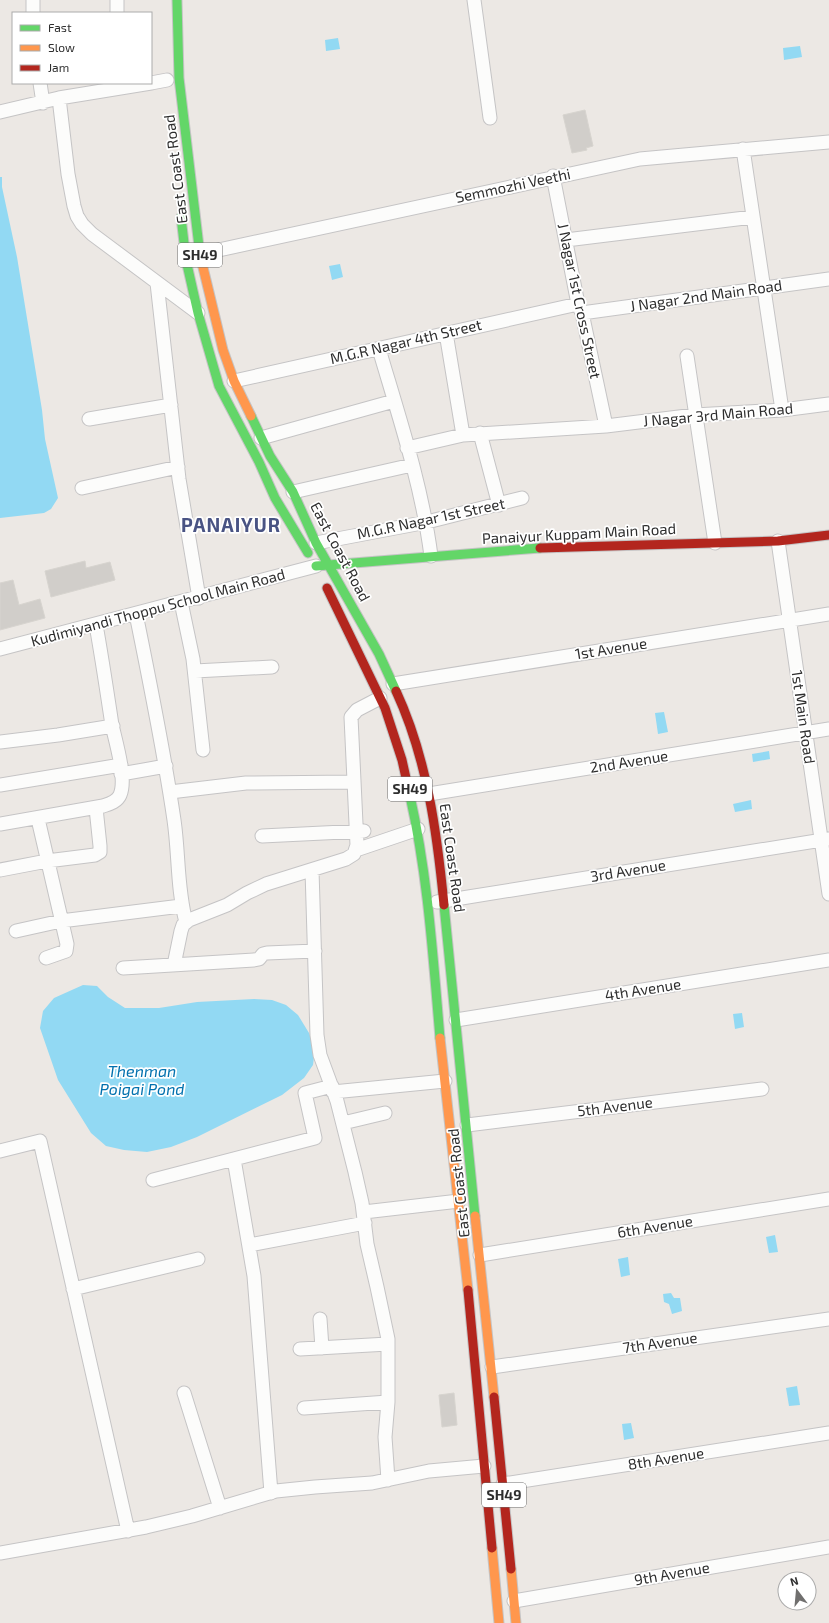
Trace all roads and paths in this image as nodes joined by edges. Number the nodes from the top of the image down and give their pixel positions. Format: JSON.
{"nodes":[{"id":1,"x":33,"y":0,"type":"edge"},
{"id":2,"x":117,"y":0,"type":"edge"},
{"id":3,"x":177,"y":0,"type":"edge"},
{"id":4,"x":474,"y":0,"type":"edge"},
{"id":5,"x":33,"y":12,"type":"edge"},
{"id":6,"x":118,"y":12,"type":"edge"},
{"id":7,"x":167,"y":80,"type":"dead end"},
{"id":8,"x":152,"y":83,"type":"edge"},
{"id":9,"x":40,"y":84,"type":"edge"},
{"id":10,"x":140,"y":84,"type":"edge"},
{"id":11,"x":118,"y":86,"type":"edge"},
{"id":12,"x":59,"y":98,"type":"junction"},
{"id":13,"x":43,"y":103,"type":"junction"},
{"id":14,"x":0,"y":112,"type":"edge"},
{"id":15,"x":490,"y":118,"type":"dead end"},
{"id":16,"x":829,"y":142,"type":"edge"},
{"id":17,"x":743,"y":150,"type":"junction"},
{"id":18,"x":553,"y":176,"type":"junction"},
{"id":19,"x":180,"y":205,"type":"dead end"},
{"id":20,"x":753,"y":217,"type":"junction"},
{"id":21,"x":566,"y":240,"type":"junction"},
{"id":22,"x":200,"y":254,"type":"junction"},
{"id":23,"x":829,"y":279,"type":"edge"},
{"id":24,"x":157,"y":283,"type":"junction"},
{"id":25,"x":763,"y":288,"type":"junction"},
{"id":26,"x":580,"y":309,"type":"junction"},
{"id":27,"x":198,"y":313,"type":"junction"},
{"id":28,"x":446,"y":334,"type":"junction"},
{"id":29,"x":379,"y":349,"type":"junction"},
{"id":30,"x":687,"y":356,"type":"dead end"},
{"id":31,"x":234,"y":381,"type":"junction"},
{"id":32,"x":394,"y":401,"type":"junction"},
{"id":33,"x":829,"y":404,"type":"edge"},
{"id":34,"x":171,"y":405,"type":"junction"},
{"id":35,"x":782,"y":410,"type":"junction"},
{"id":36,"x":695,"y":415,"type":"junction"},
{"id":37,"x":89,"y":419,"type":"dead end"},
{"id":38,"x":606,"y":426,"type":"junction"},
{"id":39,"x":480,"y":433,"type":"junction"},
{"id":40,"x":463,"y":434,"type":"junction"},
{"id":41,"x":261,"y":438,"type":"junction"},
{"id":42,"x":407,"y":448,"type":"junction"},
{"id":43,"x":412,"y":465,"type":"junction"},
{"id":44,"x":178,"y":467,"type":"junction"},
{"id":45,"x":82,"y":488,"type":"dead end"},
{"id":46,"x":293,"y":492,"type":"junction"},
{"id":47,"x":522,"y":498,"type":"dead end"},
{"id":48,"x":499,"y":505,"type":"junction"},
{"id":49,"x":426,"y":522,"type":"junction"},
{"id":50,"x":829,"y":536,"type":"edge"},
{"id":51,"x":778,"y":540,"type":"junction"},
{"id":52,"x":316,"y":543,"type":"junction"},
{"id":53,"x":715,"y":543,"type":"junction"},
{"id":54,"x":431,"y":556,"type":"junction"},
{"id":55,"x":330,"y":564,"type":"junction"},
{"id":56,"x":320,"y":573,"type":"junction"},
{"id":57,"x":199,"y":598,"type":"junction"},
{"id":58,"x":181,"y":602,"type":"junction"},
{"id":59,"x":136,"y":614,"type":"junction"},
{"id":60,"x":829,"y":614,"type":"edge"},
{"id":61,"x":789,"y":620,"type":"junction"},
{"id":62,"x":96,"y":625,"type":"junction"},
{"id":63,"x":0,"y":649,"type":"edge"},
{"id":64,"x":272,"y":667,"type":"dead end"},
{"id":65,"x":195,"y":671,"type":"junction"},
{"id":66,"x":393,"y":684,"type":"junction"},
{"id":67,"x":380,"y":698,"type":"junction"},
{"id":68,"x":113,"y":726,"type":"junction"},
{"id":69,"x":829,"y":729,"type":"edge"},
{"id":70,"x":806,"y":733,"type":"junction"},
{"id":71,"x":0,"y":742,"type":"edge"},
{"id":72,"x":203,"y":750,"type":"dead end"},
{"id":73,"x":166,"y":766,"type":"junction"},
{"id":74,"x":121,"y":770,"type":"junction"},
{"id":75,"x":354,"y":782,"type":"junction"},
{"id":76,"x":0,"y":785,"type":"edge"},
{"id":77,"x":170,"y":792,"type":"junction"},
{"id":78,"x":429,"y":794,"type":"junction"},
{"id":79,"x":96,"y":808,"type":"junction"},
{"id":80,"x":38,"y":819,"type":"junction"},
{"id":81,"x":0,"y":824,"type":"edge"},
{"id":82,"x":418,"y":829,"type":"junction"},
{"id":83,"x":360,"y":831,"type":"junction"},
{"id":84,"x":262,"y":836,"type":"dead end"},
{"id":85,"x":825,"y":839,"type":"edge"},
{"id":86,"x":356,"y":850,"type":"junction"},
{"id":87,"x":47,"y":861,"type":"junction"},
{"id":88,"x":0,"y":870,"type":"edge"},
{"id":89,"x":312,"y":870,"type":"junction"},
{"id":90,"x":829,"y":894,"type":"edge"},
{"id":91,"x":444,"y":901,"type":"junction"},
{"id":92,"x":428,"y":903,"type":"junction"},
{"id":93,"x":181,"y":906,"type":"junction"},
{"id":94,"x":61,"y":921,"type":"junction"},
{"id":95,"x":186,"y":922,"type":"junction"},
{"id":96,"x":16,"y":931,"type":"dead end"},
{"id":97,"x":314,"y":951,"type":"junction"},
{"id":98,"x":46,"y":958,"type":"dead end"},
{"id":99,"x":829,"y":960,"type":"edge"},
{"id":100,"x":174,"y":965,"type":"junction"},
{"id":101,"x":123,"y":968,"type":"dead end"},
{"id":102,"x":456,"y":1020,"type":"junction"},
{"id":103,"x":445,"y":1081,"type":"junction"},
{"id":104,"x":332,"y":1089,"type":"junction"},
{"id":105,"x":762,"y":1089,"type":"dead end"},
{"id":106,"x":385,"y":1113,"type":"dead end"},
{"id":107,"x":343,"y":1123,"type":"junction"},
{"id":108,"x":467,"y":1125,"type":"junction"},
{"id":109,"x":1,"y":1148,"type":"edge"},
{"id":110,"x":234,"y":1159,"type":"junction"},
{"id":111,"x":153,"y":1180,"type":"dead end"},
{"id":112,"x":829,"y":1199,"type":"edge"},
{"id":113,"x":459,"y":1201,"type":"junction"},
{"id":114,"x":364,"y":1217,"type":"junction"},
{"id":115,"x":477,"y":1226,"type":"junction"},
{"id":116,"x":462,"y":1227,"type":"junction"},
{"id":117,"x":249,"y":1245,"type":"junction"},
{"id":118,"x":480,"y":1255,"type":"junction"},
{"id":119,"x":198,"y":1259,"type":"dead end"},
{"id":120,"x":73,"y":1289,"type":"junction"},
{"id":121,"x":320,"y":1319,"type":"dead end"},
{"id":122,"x":829,"y":1319,"type":"edge"},
{"id":123,"x":388,"y":1344,"type":"junction"},
{"id":124,"x":322,"y":1348,"type":"junction"},
{"id":125,"x":300,"y":1350,"type":"dead end"},
{"id":126,"x":492,"y":1367,"type":"junction"},
{"id":127,"x":184,"y":1393,"type":"dead end"},
{"id":128,"x":388,"y":1402,"type":"junction"},
{"id":129,"x":304,"y":1408,"type":"dead end"},
{"id":130,"x":829,"y":1433,"type":"edge"},
{"id":131,"x":484,"y":1466,"type":"junction"},
{"id":132,"x":388,"y":1480,"type":"junction"},
{"id":133,"x":503,"y":1484,"type":"junction"},
{"id":134,"x":271,"y":1493,"type":"junction"},
{"id":135,"x":220,"y":1508,"type":"junction"},
{"id":136,"x":128,"y":1531,"type":"junction"},
{"id":137,"x":829,"y":1547,"type":"edge"},
{"id":138,"x":0,"y":1553,"type":"edge"},
{"id":139,"x":514,"y":1601,"type":"junction"},
{"id":140,"x":499,"y":1623,"type":"edge"},
{"id":141,"x":516,"y":1623,"type":"edge"}],
"edges":[{"from":1,"to":5,"type":"street"},
{"from":2,"to":6,"type":"street"},
{"from":3,"to":22,"type":"main road","name":"East Coast Road","number":"SH49"},
{"from":4,"to":15,"type":"street"},
{"from":7,"to":8,"type":"street"},
{"from":9,"to":13,"type":"street"},
{"from":10,"to":11,"type":"street"},
{"from":11,"to":12,"type":"street"},
{"from":12,"to":13,"type":"street"},
{"from":12,"to":24,"type":"street"},
{"from":13,"to":14,"type":"street"},
{"from":16,"to":17,"type":"street","name":"Semmozhi Veethi"},
{"from":17,"to":18,"type":"street","name":"Semmozhi Veethi"},
{"from":17,"to":20,"type":"street"},
{"from":18,"to":21,"type":"street","name":"J Nagar 1st Cross Street"},
{"from":18,"to":22,"type":"street","name":"Semmozhi Veethi"},
{"from":19,"to":27,"type":"main road","name":"East Coast Road","number":"SH49"},
{"from":20,"to":21,"type":"street"},
{"from":20,"to":25,"type":"street"},
{"from":21,"to":26,"type":"street","name":"J Nagar 1st Cross Street"},
{"from":22,"to":31,"type":"main road","name":"East Coast Road","number":"SH49"},
{"from":23,"to":25,"type":"street","name":"J Nagar 2nd Main Road"},
{"from":24,"to":27,"type":"street"},
{"from":24,"to":34,"type":"street"},
{"from":25,"to":26,"type":"street","name":"J Nagar 2nd Main Road"},
{"from":25,"to":35,"type":"street"},
{"from":26,"to":28,"type":"street","name":"M.G.R Nagar 4th Street"},
{"from":26,"to":38,"type":"street","name":"J Nagar 1st Cross Street"},
{"from":27,"to":56,"type":"main road","name":"East Coast Road","number":"SH49"},
{"from":28,"to":29,"type":"street","name":"M.G.R Nagar 4th Street"},
{"from":28,"to":40,"type":"street"},
{"from":29,"to":31,"type":"street","name":"M.G.R Nagar 4th Street"},
{"from":29,"to":32,"type":"street"},
{"from":30,"to":36,"type":"street"},
{"from":31,"to":41,"type":"main road","name":"East Coast Road","number":"SH49"},
{"from":32,"to":41,"type":"street"},
{"from":32,"to":42,"type":"street"},
{"from":33,"to":35,"type":"street","name":"J Nagar 3rd Main Road"},
{"from":34,"to":37,"type":"street"},
{"from":34,"to":44,"type":"street"},
{"from":35,"to":36,"type":"street","name":"J Nagar 3rd Main Road"},
{"from":36,"to":38,"type":"street","name":"J Nagar 3rd Main Road"},
{"from":36,"to":53,"type":"street"},
{"from":38,"to":39,"type":"street","name":"J Nagar 3rd Main Road"},
{"from":39,"to":40,"type":"street","name":"J Nagar 3rd Main Road"},
{"from":39,"to":48,"type":"street"},
{"from":40,"to":42,"type":"street","name":"J Nagar 3rd Main Road"},
{"from":41,"to":46,"type":"main road","name":"East Coast Road","number":"SH49"},
{"from":42,"to":43,"type":"street"},
{"from":43,"to":46,"type":"street"},
{"from":43,"to":49,"type":"street"},
{"from":44,"to":45,"type":"street"},
{"from":44,"to":57,"type":"street"},
{"from":46,"to":52,"type":"main road","name":"East Coast Road","number":"SH49"},
{"from":47,"to":48,"type":"street","name":"M.G.R Nagar 1st Street"},
{"from":48,"to":49,"type":"street","name":"M.G.R Nagar 1st Street"},
{"from":49,"to":52,"type":"street","name":"M.G.R Nagar 1st Street"},
{"from":49,"to":54,"type":"street"},
{"from":50,"to":51,"type":"main road","name":"Panaiyur Kuppam Main Road"},
{"from":51,"to":53,"type":"main road","name":"Panaiyur Kuppam Main Road"},
{"from":51,"to":61,"type":"street","name":"1st Main Road"},
{"from":52,"to":55,"type":"main road","name":"East Coast Road","number":"SH49"},
{"from":53,"to":54,"type":"main road","name":"Panaiyur Kuppam Main Road"},
{"from":54,"to":55,"type":"main road","name":"Panaiyur Kuppam Main Road"},
{"from":55,"to":56,"type":"main road","name":"Panaiyur Kuppam Main Road"},
{"from":55,"to":66,"type":"main road","name":"East Coast Road","number":"SH49"},
{"from":56,"to":57,"type":"street","name":"Kudimiyandi Thoppu School Main Road"},
{"from":56,"to":67,"type":"main road","name":"East Coast Road","number":"SH49"},
{"from":57,"to":58,"type":"street","name":"Kudimiyandi Thoppu School Main Road"},
{"from":58,"to":59,"type":"street","name":"Kudimiyandi Thoppu School Main Road"},
{"from":58,"to":65,"type":"street"},
{"from":59,"to":62,"type":"street","name":"Kudimiyandi Thoppu School Main Road"},
{"from":59,"to":73,"type":"street"},
{"from":60,"to":61,"type":"street","name":"1st Avenue"},
{"from":61,"to":66,"type":"street","name":"1st Avenue"},
{"from":61,"to":70,"type":"street","name":"1st Main Road"},
{"from":62,"to":63,"type":"street","name":"Kudimiyandi Thoppu School Main Road"},
{"from":62,"to":68,"type":"street"},
{"from":64,"to":65,"type":"street"},
{"from":65,"to":72,"type":"street"},
{"from":66,"to":78,"type":"main road","name":"East Coast Road","number":"SH49"},
{"from":67,"to":75,"type":"street"},
{"from":67,"to":82,"type":"main road","name":"East Coast Road","number":"SH49"},
{"from":68,"to":71,"type":"street"},
{"from":68,"to":74,"type":"street"},
{"from":69,"to":70,"type":"street","name":"2nd Avenue"},
{"from":70,"to":78,"type":"street","name":"2nd Avenue"},
{"from":70,"to":85,"type":"street","name":"1st Main Road"},
{"from":73,"to":74,"type":"street"},
{"from":73,"to":77,"type":"street"},
{"from":74,"to":76,"type":"street"},
{"from":74,"to":79,"type":"street"},
{"from":75,"to":77,"type":"street"},
{"from":75,"to":83,"type":"street"},
{"from":77,"to":93,"type":"street"},
{"from":78,"to":91,"type":"main road","name":"East Coast Road","number":"SH49"},
{"from":79,"to":80,"type":"street"},
{"from":79,"to":87,"type":"street"},
{"from":80,"to":81,"type":"street"},
{"from":80,"to":87,"type":"street"},
{"from":82,"to":86,"type":"street"},
{"from":82,"to":92,"type":"main road","name":"East Coast Road","number":"SH49"},
{"from":83,"to":84,"type":"street"},
{"from":83,"to":86,"type":"street"},
{"from":85,"to":90,"type":"street","name":"1st Main Road"},
{"from":85,"to":91,"type":"street","name":"3rd Avenue"},
{"from":86,"to":89,"type":"street"},
{"from":87,"to":88,"type":"street"},
{"from":87,"to":94,"type":"street"},
{"from":89,"to":95,"type":"street"},
{"from":89,"to":97,"type":"street"},
{"from":91,"to":92,"type":"street","name":"3rd Avenue"},
{"from":91,"to":102,"type":"main road","name":"East Coast Road","number":"SH49"},
{"from":92,"to":103,"type":"main road","name":"East Coast Road","number":"SH49"},
{"from":93,"to":94,"type":"street"},
{"from":93,"to":95,"type":"street"},
{"from":94,"to":96,"type":"street"},
{"from":94,"to":98,"type":"street"},
{"from":95,"to":100,"type":"street"},
{"from":97,"to":100,"type":"street"},
{"from":97,"to":104,"type":"street"},
{"from":99,"to":102,"type":"street","name":"4th Avenue"},
{"from":100,"to":101,"type":"street"},
{"from":102,"to":108,"type":"main road","name":"East Coast Road","number":"SH49"},
{"from":103,"to":104,"type":"street"},
{"from":103,"to":113,"type":"main road","name":"East Coast Road","number":"SH49"},
{"from":104,"to":107,"type":"street"},
{"from":104,"to":110,"type":"street"},
{"from":105,"to":108,"type":"street","name":"5th Avenue"},
{"from":106,"to":107,"type":"street"},
{"from":107,"to":114,"type":"street"},
{"from":108,"to":115,"type":"main road","name":"East Coast Road","number":"SH49"},
{"from":109,"to":120,"type":"street"},
{"from":110,"to":111,"type":"street"},
{"from":110,"to":117,"type":"street"},
{"from":112,"to":118,"type":"street","name":"6th Avenue"},
{"from":113,"to":114,"type":"street"},
{"from":113,"to":116,"type":"main road","name":"East Coast Road","number":"SH49"},
{"from":114,"to":117,"type":"street"},
{"from":114,"to":123,"type":"street"},
{"from":115,"to":116,"type":"main road"},
{"from":115,"to":118,"type":"main road","name":"East Coast Road","number":"SH49"},
{"from":116,"to":131,"type":"main road","name":"East Coast Road","number":"SH49"},
{"from":117,"to":134,"type":"street"},
{"from":118,"to":126,"type":"main road","name":"East Coast Road","number":"SH49"},
{"from":119,"to":120,"type":"street"},
{"from":120,"to":136,"type":"street"},
{"from":121,"to":124,"type":"street"},
{"from":122,"to":126,"type":"street","name":"7th Avenue"},
{"from":123,"to":124,"type":"street"},
{"from":123,"to":128,"type":"street"},
{"from":124,"to":125,"type":"street"},
{"from":126,"to":133,"type":"main road","name":"East Coast Road","number":"SH49"},
{"from":127,"to":135,"type":"street"},
{"from":128,"to":129,"type":"street"},
{"from":128,"to":132,"type":"street"},
{"from":130,"to":133,"type":"street","name":"8th Avenue"},
{"from":131,"to":132,"type":"street"},
{"from":131,"to":140,"type":"main road","name":"East Coast Road","number":"SH49"},
{"from":132,"to":134,"type":"street"},
{"from":133,"to":139,"type":"main road","name":"East Coast Road","number":"SH49"},
{"from":134,"to":135,"type":"street"},
{"from":135,"to":136,"type":"street"},
{"from":136,"to":138,"type":"street"},
{"from":137,"to":139,"type":"street","name":"9th Avenue"},
{"from":139,"to":141,"type":"main road","name":"East Coast Road","number":"SH49"}]}
